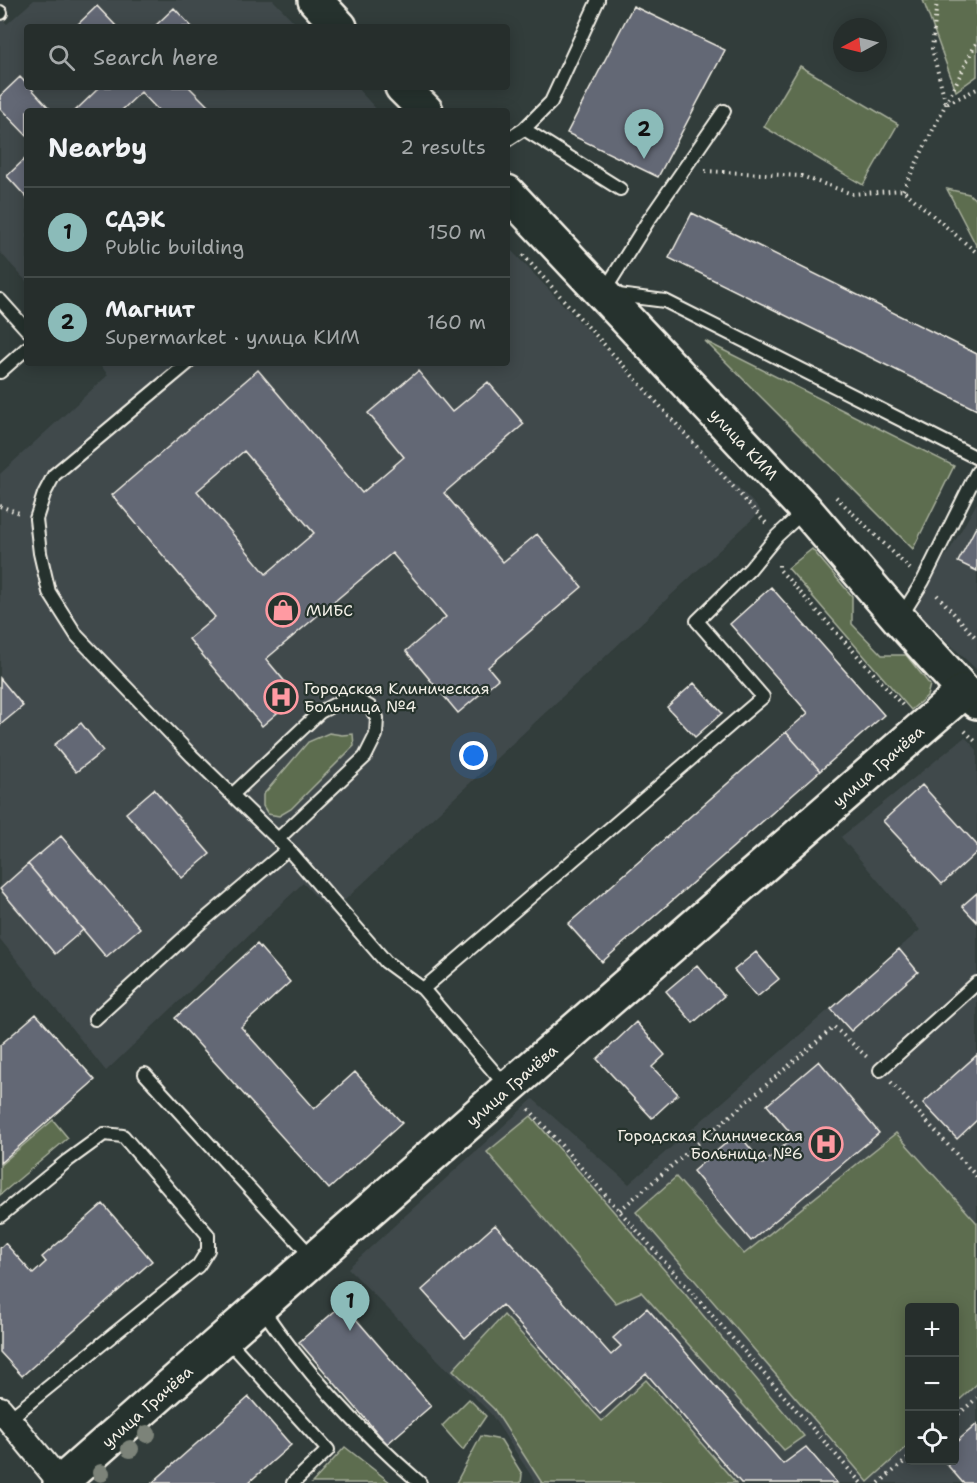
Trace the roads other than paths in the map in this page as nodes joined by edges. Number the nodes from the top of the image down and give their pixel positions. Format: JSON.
{"nodes":[{"id":1,"x":315,"y":0,"type":"edge"},
{"id":2,"x":597,"y":0,"type":"edge"},
{"id":3,"x":337,"y":24,"type":"edge"},
{"id":4,"x":405,"y":90,"type":"edge"},
{"id":5,"x":423,"y":108,"type":"edge"},
{"id":6,"x":724,"y":111,"type":"dead end"},
{"id":7,"x":524,"y":129,"type":"junction"},
{"id":8,"x":510,"y":138,"type":"edge"},
{"id":9,"x":620,"y":189,"type":"dead end"},
{"id":10,"x":510,"y":195,"type":"edge"},
{"id":11,"x":603,"y":293,"type":"junction"},
{"id":12,"x":0,"y":300,"type":"edge"},
{"id":13,"x":24,"y":327,"type":"edge"},
{"id":14,"x":24,"y":351,"type":"edge"},
{"id":15,"x":184,"y":366,"type":"edge"},
{"id":16,"x":0,"y":372,"type":"edge"},
{"id":17,"x":977,"y":458,"type":"edge"},
{"id":18,"x":977,"y":472,"type":"edge"},
{"id":19,"x":805,"y":509,"type":"junction"},
{"id":20,"x":899,"y":619,"type":"junction"},
{"id":21,"x":969,"y":708,"type":"edge"},
{"id":22,"x":232,"y":795,"type":"junction"},
{"id":23,"x":278,"y":839,"type":"junction"},
{"id":24,"x":288,"y":849,"type":"junction"},
{"id":25,"x":977,"y":983,"type":"edge"},
{"id":26,"x":423,"y":989,"type":"junction"},
{"id":27,"x":95,"y":1019,"type":"dead end"},
{"id":28,"x":880,"y":1070,"type":"road end"},
{"id":29,"x":146,"y":1074,"type":"dead end"},
{"id":30,"x":508,"y":1088,"type":"junction"},
{"id":31,"x":0,"y":1216,"type":"edge"},
{"id":32,"x":314,"y":1259,"type":"junction"},
{"id":33,"x":260,"y":1306,"type":"junction"},
{"id":34,"x":226,"y":1337,"type":"junction"},
{"id":35,"x":4,"y":1414,"type":"edge"},
{"id":36,"x":61,"y":1483,"type":"edge"},
{"id":37,"x":293,"y":1483,"type":"edge"},
{"id":38,"x":420,"y":1483,"type":"edge"}],
"edges":[{"from":1,"to":3,"type":"street"},
{"from":2,"to":7,"type":"lane"},
{"from":4,"to":5,"type":"street"},
{"from":6,"to":11,"type":"lane"},
{"from":7,"to":8,"type":"lane"},
{"from":7,"to":9,"type":"lane"},
{"from":10,"to":11,"type":"street","name":"улица КИМ"},
{"from":11,"to":17,"type":"lane"},
{"from":11,"to":19,"type":"street","name":"улица КИМ"},
{"from":12,"to":13,"type":"lane"},
{"from":14,"to":16,"type":"lane"},
{"from":15,"to":22,"type":"lane"},
{"from":18,"to":20,"type":"lane"},
{"from":19,"to":20,"type":"street","name":"улица КИМ"},
{"from":19,"to":26,"type":"lane"},
{"from":20,"to":21,"type":"street","name":"улица КИМ"},
{"from":21,"to":30,"type":"street","name":"улица Грачёва"},
{"from":22,"to":23,"type":"lane"},
{"from":22,"to":23,"type":"lane"},
{"from":23,"to":24,"type":"lane"},
{"from":24,"to":26,"type":"lane"},
{"from":24,"to":27,"type":"lane"},
{"from":25,"to":28,"type":"lane"},
{"from":26,"to":30,"type":"lane"},
{"from":29,"to":32,"type":"lane"},
{"from":30,"to":32,"type":"street","name":"улица Грачёва"},
{"from":31,"to":35,"type":"lane"},
{"from":32,"to":33,"type":"street","name":"улица Грачёва"},
{"from":33,"to":34,"type":"street","name":"улица Грачёва"},
{"from":33,"to":38,"type":"lane"},
{"from":34,"to":36,"type":"street","name":"улица Грачёва"},
{"from":34,"to":37,"type":"lane"},
{"from":35,"to":36,"type":"street"}]}
